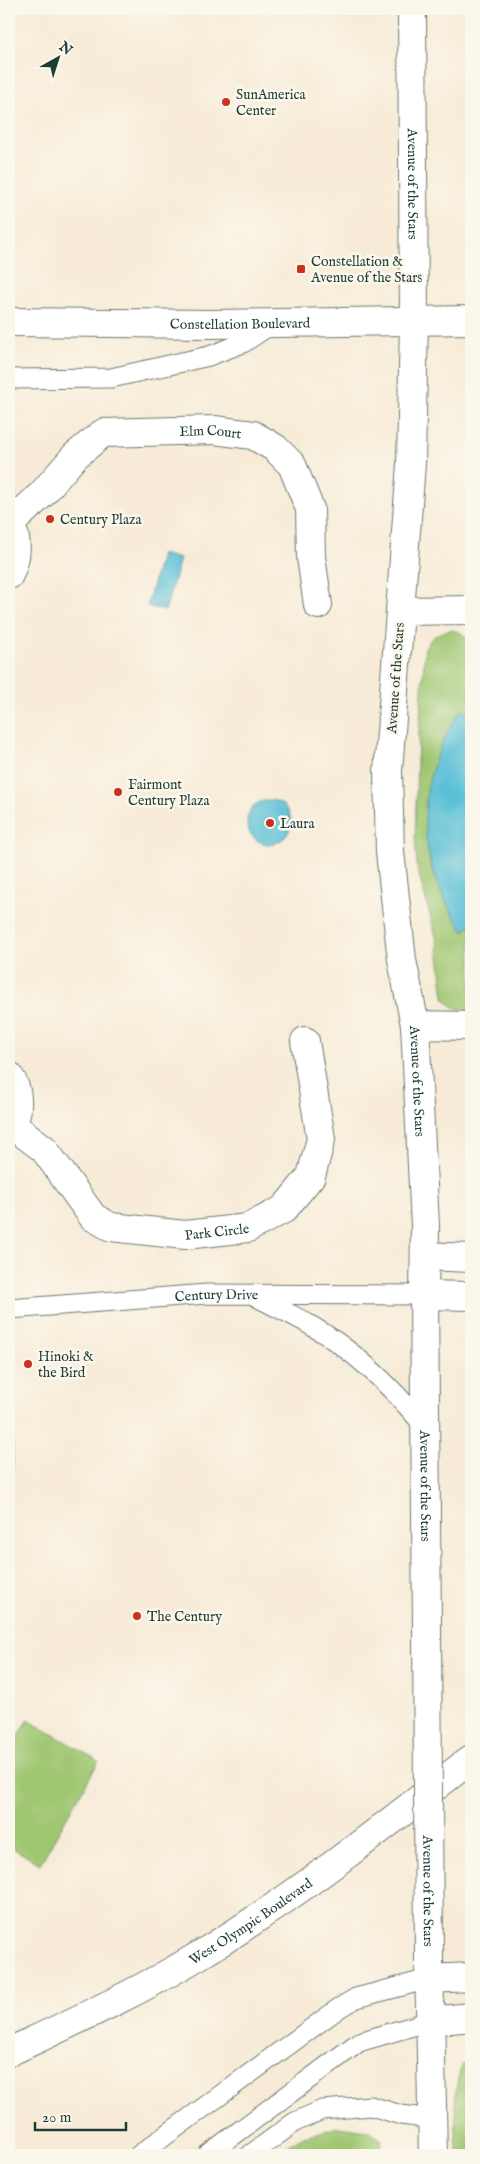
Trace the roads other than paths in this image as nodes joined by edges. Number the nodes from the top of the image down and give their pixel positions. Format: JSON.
{"nodes":[{"id":1,"x":412,"y":9,"type":"edge"},
{"id":2,"x":471,"y":320,"type":"edge"},
{"id":3,"x":414,"y":321,"type":"junction"},
{"id":4,"x":9,"y":322,"type":"edge"},
{"id":5,"x":273,"y":324,"type":"junction"},
{"id":6,"x":9,"y":379,"type":"edge"},
{"id":7,"x":10,"y":523,"type":"edge"},
{"id":8,"x":9,"y":575,"type":"edge"},
{"id":9,"x":318,"y":605,"type":"dead end"},
{"id":10,"x":471,"y":610,"type":"edge"},
{"id":11,"x":400,"y":611,"type":"junction"},
{"id":12,"x":415,"y":1025,"type":"junction"},
{"id":13,"x":471,"y":1026,"type":"edge"},
{"id":14,"x":305,"y":1041,"type":"dead end"},
{"id":15,"x":9,"y":1076,"type":"edge"},
{"id":16,"x":10,"y":1127,"type":"edge"},
{"id":17,"x":424,"y":1256,"type":"junction"},
{"id":18,"x":471,"y":1258,"type":"edge"},
{"id":19,"x":252,"y":1295,"type":"junction"},
{"id":20,"x":424,"y":1295,"type":"junction"},
{"id":21,"x":471,"y":1296,"type":"edge"},
{"id":22,"x":9,"y":1309,"type":"edge"},
{"id":23,"x":425,"y":1427,"type":"junction"},
{"id":24,"x":471,"y":1759,"type":"edge"},
{"id":25,"x":471,"y":1779,"type":"edge"},
{"id":26,"x":423,"y":1796,"type":"junction"},
{"id":27,"x":429,"y":1969,"type":"junction"},
{"id":28,"x":471,"y":1977,"type":"edge"},
{"id":29,"x":471,"y":2017,"type":"edge"},
{"id":30,"x":430,"y":2021,"type":"junction"},
{"id":31,"x":9,"y":2052,"type":"edge"},
{"id":32,"x":433,"y":2119,"type":"junction"},
{"id":33,"x":139,"y":2155,"type":"edge"},
{"id":34,"x":207,"y":2155,"type":"edge"},
{"id":35,"x":250,"y":2155,"type":"edge"},
{"id":36,"x":433,"y":2155,"type":"edge"}],
"edges":[{"from":1,"to":3,"type":"main road","name":"Avenue of the Stars"},
{"from":2,"to":3,"type":"main road","name":"Constellation Boulevard"},
{"from":3,"to":5,"type":"main road","name":"Constellation Boulevard"},
{"from":3,"to":11,"type":"main road","name":"Avenue of the Stars"},
{"from":4,"to":5,"type":"main road","name":"Constellation Boulevard"},
{"from":5,"to":6,"type":"lane"},
{"from":7,"to":8,"type":"main road","name":"Elm Court"},
{"from":7,"to":9,"type":"main road","name":"Elm Court"},
{"from":10,"to":11,"type":"main road"},
{"from":11,"to":12,"type":"main road","name":"Avenue of the Stars"},
{"from":12,"to":13,"type":"main road"},
{"from":12,"to":17,"type":"main road","name":"Avenue of the Stars"},
{"from":14,"to":16,"type":"main road","name":"Park Circle"},
{"from":15,"to":16,"type":"main road","name":"Park Circle"},
{"from":17,"to":18,"type":"main road"},
{"from":17,"to":20,"type":"main road","name":"Avenue of the Stars"},
{"from":19,"to":20,"type":"lane","name":"Century Drive"},
{"from":19,"to":22,"type":"lane","name":"Century Drive"},
{"from":19,"to":23,"type":"lane"},
{"from":20,"to":21,"type":"main road"},
{"from":20,"to":23,"type":"main road","name":"Avenue of the Stars"},
{"from":23,"to":27,"type":"main road","name":"Avenue of the Stars","bridge":true},
{"from":24,"to":26,"type":"main road","name":"West Olympic Boulevard"},
{"from":25,"to":26,"type":"main road"},
{"from":26,"to":31,"type":"main road","name":"West Olympic Boulevard"},
{"from":27,"to":28,"type":"main road"},
{"from":27,"to":30,"type":"main road","name":"Avenue of the Stars"},
{"from":27,"to":33,"type":"lane"},
{"from":29,"to":30,"type":"main road"},
{"from":30,"to":32,"type":"main road","name":"Avenue of the Stars"},
{"from":30,"to":34,"type":"lane"},
{"from":32,"to":35,"type":"lane"},
{"from":32,"to":36,"type":"main road","name":"Avenue of the Stars"}]}
